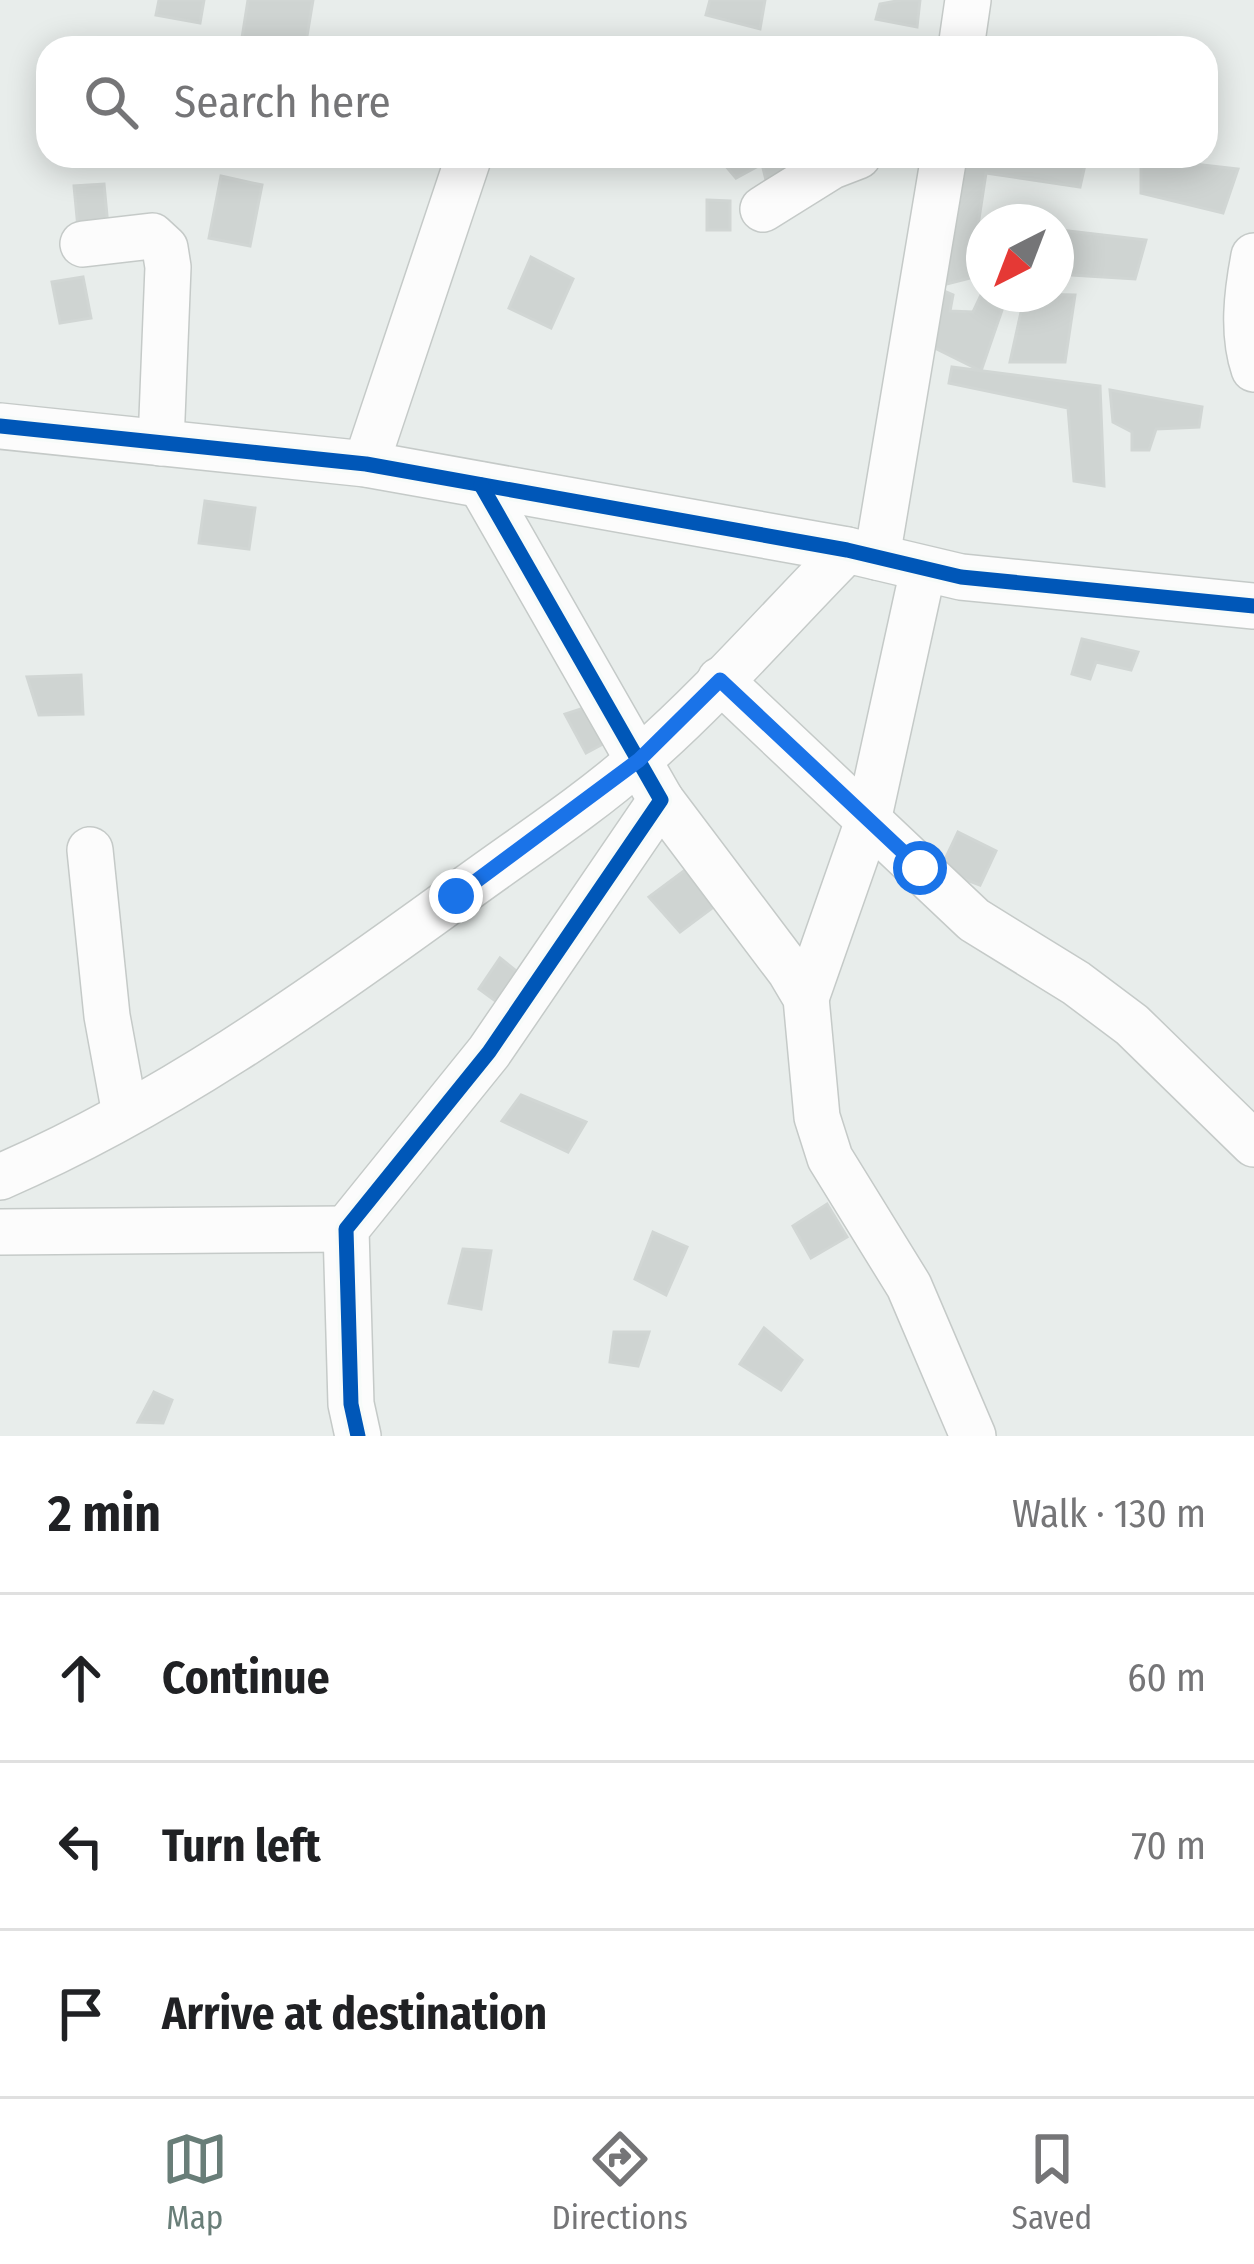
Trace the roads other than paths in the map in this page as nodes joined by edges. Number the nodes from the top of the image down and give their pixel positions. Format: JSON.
{"nodes":[{"id":1,"x":968,"y":0,"type":"edge"},
{"id":2,"x":963,"y":36,"type":"edge"},
{"id":3,"x":465,"y":168,"type":"edge"},
{"id":4,"x":829,"y":168,"type":"edge"},
{"id":5,"x":942,"y":168,"type":"edge"},
{"id":6,"x":763,"y":209,"type":"dead end"},
{"id":7,"x":83,"y":244,"type":"dead end"},
{"id":8,"x":1254,"y":256,"type":"edge"},
{"id":9,"x":1254,"y":369,"type":"edge"},
{"id":10,"x":0,"y":426,"type":"edge"},
{"id":11,"x":161,"y":443,"type":"junction"},
{"id":12,"x":365,"y":464,"type":"junction"},
{"id":13,"x":481,"y":485,"type":"junction"},
{"id":14,"x":862,"y":553,"type":"junction"},
{"id":15,"x":923,"y":570,"type":"junction"},
{"id":16,"x":1254,"y":606,"type":"edge"},
{"id":17,"x":720,"y":680,"type":"junction"},
{"id":18,"x":639,"y":760,"type":"junction"},
{"id":19,"x":661,"y":800,"type":"junction"},
{"id":20,"x":868,"y":821,"type":"junction"},
{"id":21,"x":90,"y":850,"type":"dead end"},
{"id":22,"x":806,"y":998,"type":"junction"},
{"id":23,"x":124,"y":1114,"type":"junction"},
{"id":24,"x":1254,"y":1144,"type":"edge"},
{"id":25,"x":0,"y":1177,"type":"edge"},
{"id":26,"x":346,"y":1229,"type":"junction"},
{"id":27,"x":0,"y":1232,"type":"edge"},
{"id":28,"x":358,"y":1436,"type":"edge"},
{"id":29,"x":973,"y":1436,"type":"edge"}],
"edges":[{"from":1,"to":2,"type":"street"},
{"from":3,"to":12,"type":"street"},
{"from":4,"to":6,"type":"street"},
{"from":5,"to":14,"type":"street"},
{"from":7,"to":11,"type":"street"},
{"from":8,"to":9,"type":"street"},
{"from":10,"to":11,"type":"street"},
{"from":11,"to":12,"type":"street"},
{"from":12,"to":13,"type":"street"},
{"from":13,"to":14,"type":"street"},
{"from":13,"to":18,"type":"street"},
{"from":14,"to":15,"type":"street"},
{"from":14,"to":17,"type":"street"},
{"from":15,"to":16,"type":"street"},
{"from":15,"to":20,"type":"street"},
{"from":17,"to":18,"type":"street"},
{"from":17,"to":20,"type":"street"},
{"from":18,"to":19,"type":"street"},
{"from":18,"to":23,"type":"street"},
{"from":19,"to":22,"type":"street"},
{"from":19,"to":26,"type":"street"},
{"from":20,"to":22,"type":"street"},
{"from":20,"to":24,"type":"street"},
{"from":21,"to":23,"type":"street"},
{"from":22,"to":29,"type":"street"},
{"from":23,"to":25,"type":"street"},
{"from":26,"to":27,"type":"street"},
{"from":26,"to":28,"type":"street"}]}
